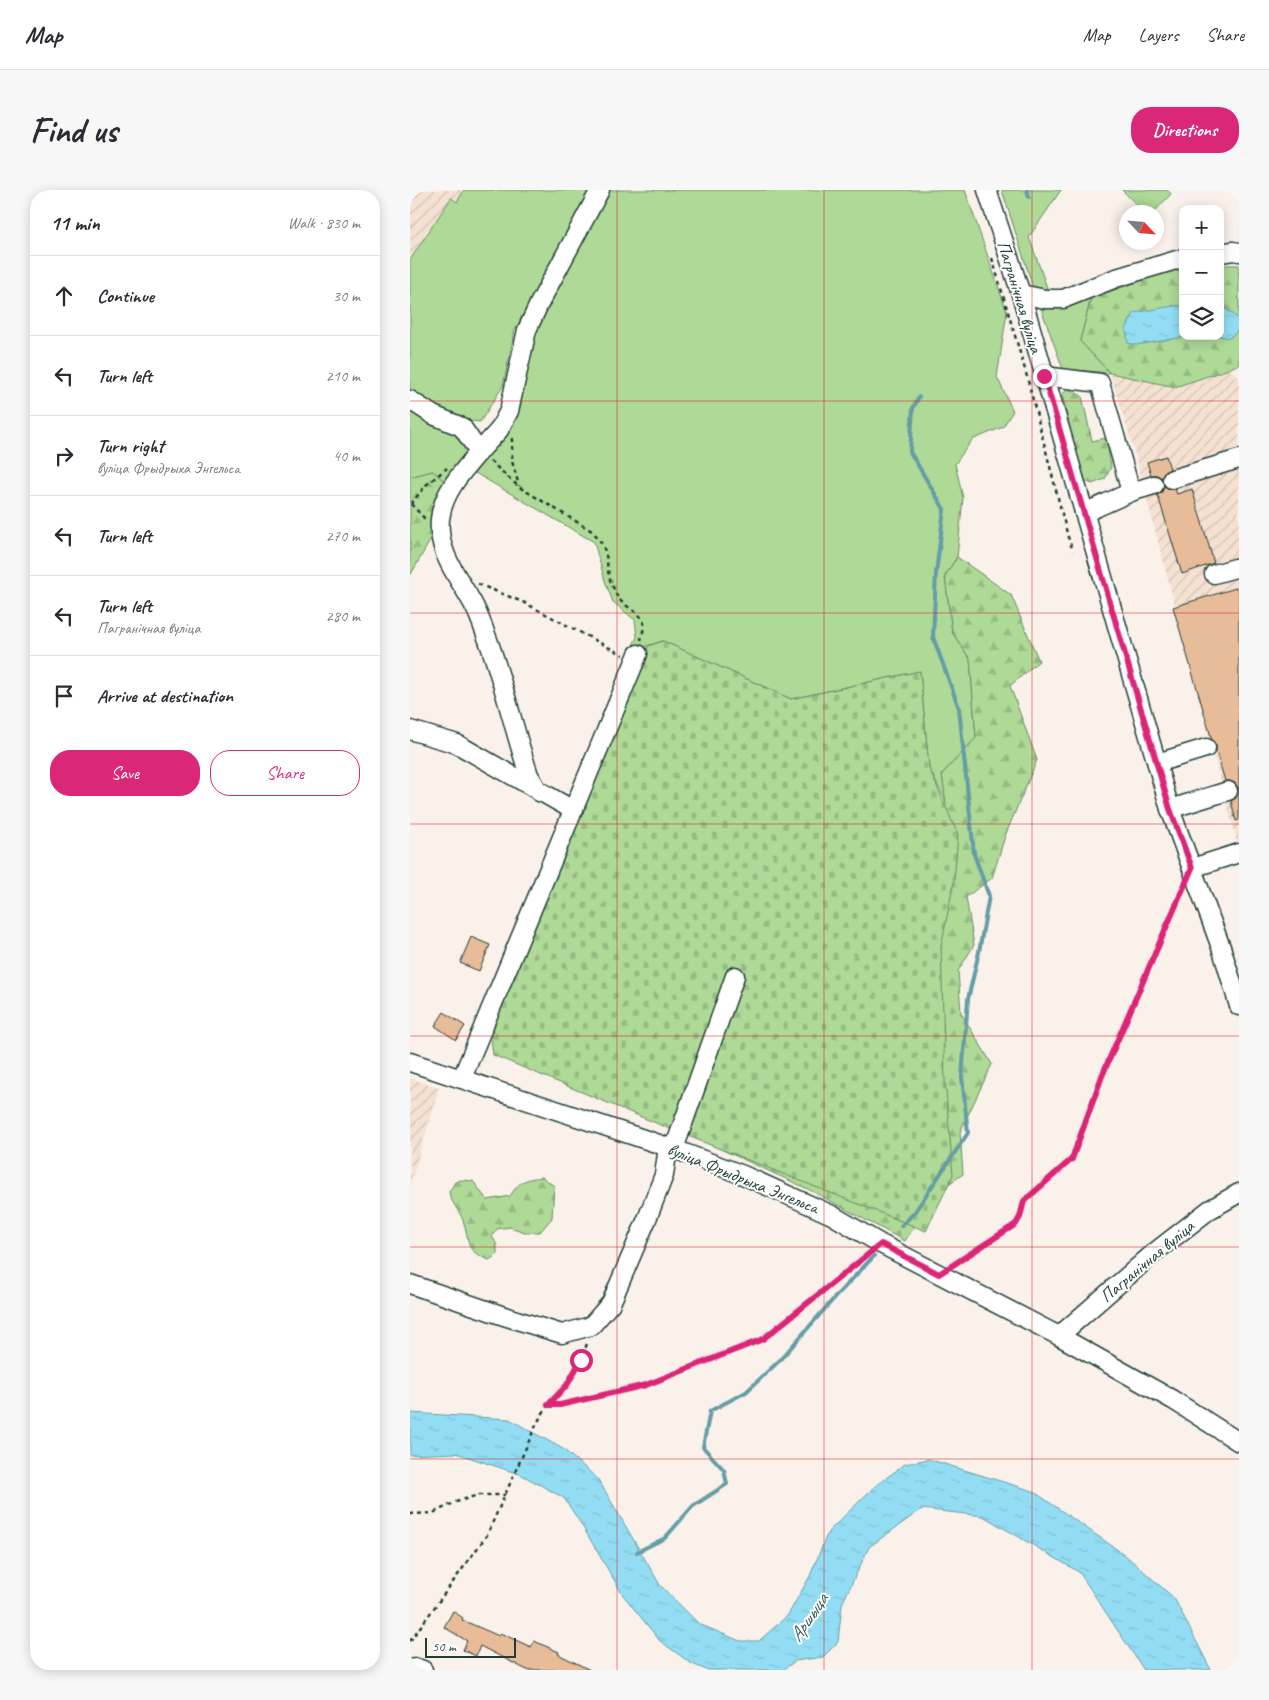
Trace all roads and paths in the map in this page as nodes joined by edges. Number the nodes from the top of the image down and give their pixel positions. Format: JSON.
{"nodes":[{"id":1,"x":600,"y":190,"type":"edge"},
{"id":2,"x":987,"y":190,"type":"edge"},
{"id":3,"x":991,"y":252,"type":"dead end"},
{"id":4,"x":1224,"y":252,"type":"edge"},
{"id":5,"x":1239,"y":252,"type":"edge"},
{"id":6,"x":1179,"y":259,"type":"edge"},
{"id":7,"x":1021,"y":294,"type":"junction"},
{"id":8,"x":1044,"y":376,"type":"junction"},
{"id":9,"x":410,"y":400,"type":"edge"},
{"id":10,"x":512,"y":434,"type":"dead end"},
{"id":11,"x":479,"y":452,"type":"junction"},
{"id":12,"x":1239,"y":460,"type":"edge"},
{"id":13,"x":1172,"y":479,"type":"dead end"},
{"id":14,"x":1154,"y":485,"type":"dead end"},
{"id":15,"x":519,"y":487,"type":"junction"},
{"id":16,"x":1131,"y":492,"type":"junction"},
{"id":17,"x":1084,"y":513,"type":"junction"},
{"id":18,"x":1073,"y":551,"type":"dead end"},
{"id":19,"x":1239,"y":567,"type":"edge"},
{"id":20,"x":454,"y":572,"type":"junction"},
{"id":21,"x":1214,"y":574,"type":"dead end"},
{"id":22,"x":636,"y":657,"type":"junction"},
{"id":23,"x":410,"y":730,"type":"edge"},
{"id":24,"x":1206,"y":748,"type":"dead end"},
{"id":25,"x":1157,"y":763,"type":"junction"},
{"id":26,"x":1228,"y":791,"type":"dead end"},
{"id":27,"x":539,"y":792,"type":"junction"},
{"id":28,"x":1170,"y":809,"type":"junction"},
{"id":29,"x":573,"y":810,"type":"junction"},
{"id":30,"x":1239,"y":852,"type":"edge"},
{"id":31,"x":1192,"y":868,"type":"junction"},
{"id":32,"x":735,"y":976,"type":"dead end"},
{"id":33,"x":1238,"y":999,"type":"edge"},
{"id":34,"x":410,"y":1062,"type":"edge"},
{"id":35,"x":462,"y":1078,"type":"junction"},
{"id":36,"x":671,"y":1148,"type":"junction"},
{"id":37,"x":1239,"y":1193,"type":"edge"},
{"id":38,"x":881,"y":1244,"type":"junction"},
{"id":39,"x":939,"y":1274,"type":"junction"},
{"id":40,"x":410,"y":1284,"type":"edge"},
{"id":41,"x":590,"y":1326,"type":"junction"},
{"id":42,"x":1059,"y":1336,"type":"junction"},
{"id":43,"x":548,"y":1405,"type":"junction"},
{"id":44,"x":1239,"y":1442,"type":"edge"},
{"id":45,"x":506,"y":1495,"type":"junction"},
{"id":46,"x":410,"y":1514,"type":"edge"},
{"id":47,"x":410,"y":1641,"type":"edge"},
{"id":48,"x":410,"y":1669,"type":"edge"},
{"id":49,"x":423,"y":1670,"type":"edge"}],
"edges":[{"from":1,"to":11,"type":"street"},
{"from":2,"to":7,"type":"street","name":"Пагранічная вуліца"},
{"from":3,"to":18,"type":"path"},
{"from":4,"to":5,"type":"street"},
{"from":6,"to":7,"type":"street"},
{"from":7,"to":8,"type":"street","name":"Пагранічная вуліца"},
{"from":8,"to":16,"type":"street"},
{"from":8,"to":17,"type":"street","name":"Пагранічная вуліца"},
{"from":9,"to":11,"type":"street"},
{"from":10,"to":15,"type":"path"},
{"from":11,"to":15,"type":"path"},
{"from":11,"to":20,"type":"street"},
{"from":12,"to":13,"type":"street"},
{"from":14,"to":16,"type":"street"},
{"from":15,"to":22,"type":"path"},
{"from":16,"to":17,"type":"street"},
{"from":17,"to":25,"type":"street","name":"Пагранічная вуліца"},
{"from":19,"to":21,"type":"street"},
{"from":20,"to":22,"type":"path"},
{"from":20,"to":27,"type":"street"},
{"from":22,"to":29,"type":"street"},
{"from":23,"to":27,"type":"street"},
{"from":24,"to":25,"type":"street"},
{"from":25,"to":28,"type":"street","name":"Пагранічная вуліца"},
{"from":26,"to":28,"type":"street"},
{"from":27,"to":29,"type":"street"},
{"from":28,"to":31,"type":"street","name":"Пагранічная вуліца"},
{"from":29,"to":35,"type":"street"},
{"from":30,"to":31,"type":"street"},
{"from":31,"to":33,"type":"street","name":"Пагранічная вуліца"},
{"from":31,"to":39,"type":"path"},
{"from":32,"to":36,"type":"street"},
{"from":34,"to":35,"type":"street","name":"вуліца Фрыдрыха Энгельса"},
{"from":35,"to":36,"type":"street","name":"вуліца Фрыдрыха Энгельса"},
{"from":36,"to":38,"type":"street","name":"вуліца Фрыдрыха Энгельса"},
{"from":36,"to":41,"type":"street"},
{"from":37,"to":42,"type":"street","name":"Пагранічная вуліца"},
{"from":38,"to":39,"type":"street","name":"вуліца Фрыдрыха Энгельса"},
{"from":38,"to":43,"type":"path"},
{"from":39,"to":42,"type":"street","name":"вуліца Фрыдрыха Энгельса"},
{"from":40,"to":41,"type":"street"},
{"from":41,"to":43,"type":"path"},
{"from":42,"to":44,"type":"street","name":"вуліца Фрыдрыха Энгельса"},
{"from":43,"to":45,"type":"path"},
{"from":45,"to":46,"type":"path"},
{"from":45,"to":47,"type":"path"},
{"from":48,"to":49,"type":"street"}]}
